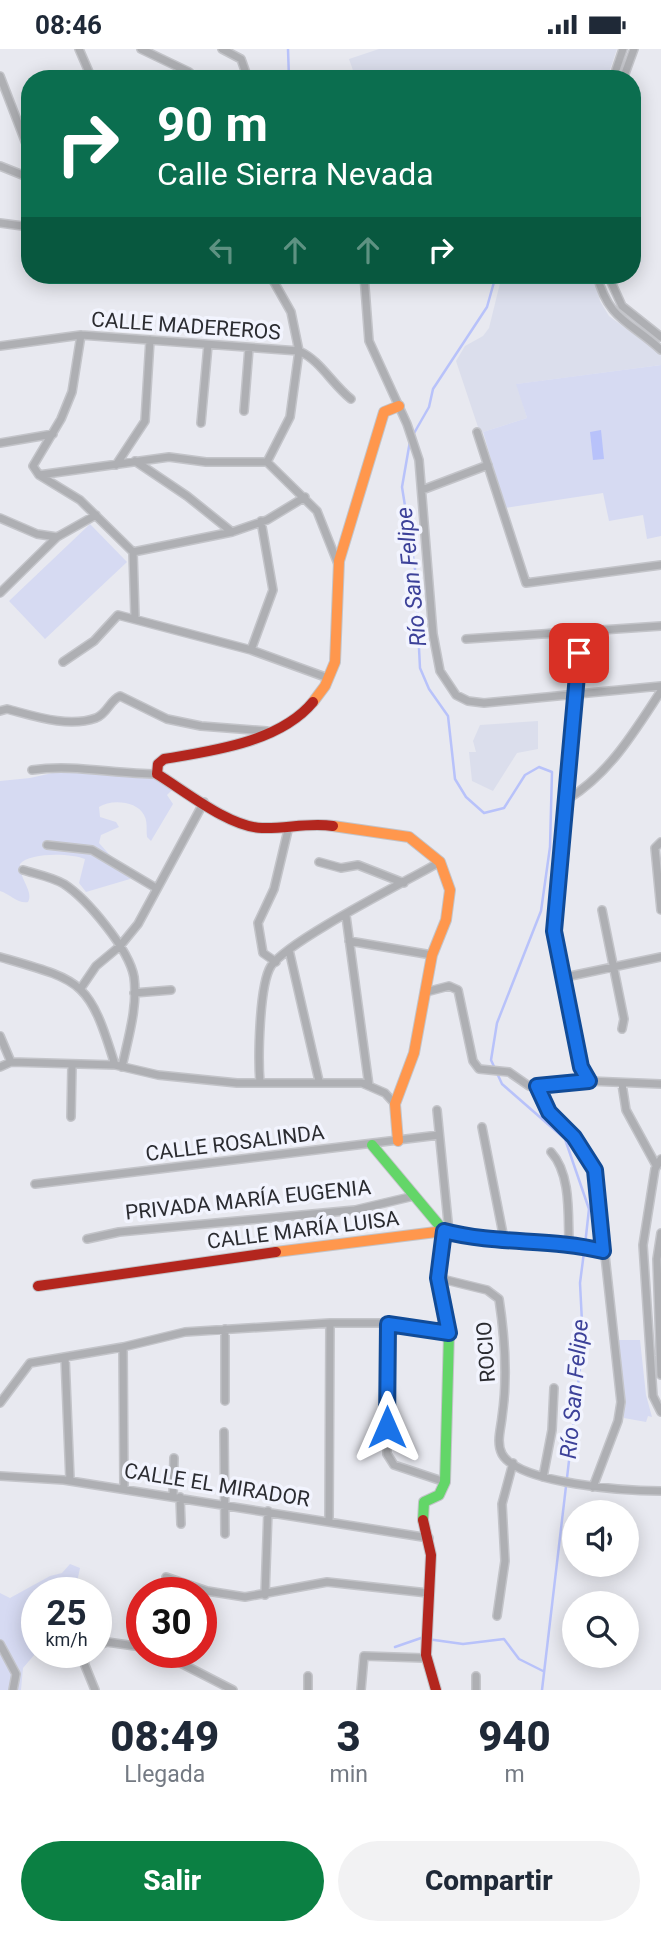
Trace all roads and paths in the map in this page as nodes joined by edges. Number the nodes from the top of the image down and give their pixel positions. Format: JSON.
{"nodes":[{"id":1,"x":79,"y":49,"type":"edge"},
{"id":2,"x":141,"y":49,"type":"edge"},
{"id":3,"x":222,"y":49,"type":"edge"},
{"id":4,"x":623,"y":49,"type":"edge"},
{"id":5,"x":634,"y":49,"type":"edge"},
{"id":6,"x":88,"y":70,"type":"edge"},
{"id":7,"x":185,"y":70,"type":"edge"},
{"id":8,"x":245,"y":70,"type":"edge"},
{"id":9,"x":616,"y":70,"type":"edge"},
{"id":10,"x":627,"y":70,"type":"edge"},
{"id":11,"x":0,"y":76,"type":"edge"},
{"id":12,"x":21,"y":131,"type":"edge"},
{"id":13,"x":0,"y":166,"type":"edge"},
{"id":14,"x":21,"y":174,"type":"edge"},
{"id":15,"x":0,"y":223,"type":"edge"},
{"id":16,"x":21,"y":226,"type":"edge"},
{"id":17,"x":275,"y":284,"type":"edge"},
{"id":18,"x":364,"y":284,"type":"edge"},
{"id":19,"x":599,"y":284,"type":"edge"},
{"id":20,"x":612,"y":284,"type":"edge"},
{"id":21,"x":81,"y":335,"type":"junction"},
{"id":22,"x":661,"y":337,"type":"edge"},
{"id":23,"x":150,"y":340,"type":"junction"},
{"id":24,"x":208,"y":345,"type":"junction"},
{"id":25,"x":0,"y":347,"type":"edge"},
{"id":26,"x":249,"y":348,"type":"junction"},
{"id":27,"x":661,"y":350,"type":"edge"},
{"id":28,"x":299,"y":351,"type":"junction"},
{"id":29,"x":351,"y":398,"type":"dead end"},
{"id":30,"x":398,"y":406,"type":"junction"},
{"id":31,"x":244,"y":411,"type":"dead end"},
{"id":32,"x":201,"y":423,"type":"dead end"},
{"id":33,"x":477,"y":432,"type":"dead end"},
{"id":34,"x":53,"y":434,"type":"junction"},
{"id":35,"x":0,"y":443,"type":"edge"},
{"id":36,"x":135,"y":461,"type":"junction"},
{"id":37,"x":267,"y":462,"type":"junction"},
{"id":38,"x":116,"y":465,"type":"junction"},
{"id":39,"x":488,"y":465,"type":"junction"},
{"id":40,"x":38,"y":475,"type":"junction"},
{"id":41,"x":422,"y":490,"type":"junction"},
{"id":42,"x":304,"y":497,"type":"junction"},
{"id":43,"x":96,"y":515,"type":"junction"},
{"id":44,"x":0,"y":518,"type":"edge"},
{"id":45,"x":261,"y":521,"type":"junction"},
{"id":46,"x":232,"y":532,"type":"junction"},
{"id":47,"x":57,"y":537,"type":"junction"},
{"id":48,"x":133,"y":552,"type":"junction"},
{"id":49,"x":338,"y":565,"type":"junction"},
{"id":50,"x":661,"y":565,"type":"edge"},
{"id":51,"x":0,"y":593,"type":"edge"},
{"id":52,"x":135,"y":617,"type":"junction"},
{"id":53,"x":661,"y":627,"type":"edge"},
{"id":54,"x":581,"y":632,"type":"junction"},
{"id":55,"x":466,"y":639,"type":"dead end"},
{"id":56,"x":251,"y":650,"type":"junction"},
{"id":57,"x":64,"y":662,"type":"dead end"},
{"id":58,"x":328,"y":678,"type":"junction"},
{"id":59,"x":661,"y":686,"type":"edge"},
{"id":60,"x":661,"y":691,"type":"edge"},
{"id":61,"x":576,"y":695,"type":"junction"},
{"id":62,"x":658,"y":703,"type":"edge"},
{"id":63,"x":0,"y":711,"type":"edge"},
{"id":64,"x":271,"y":731,"type":"junction"},
{"id":65,"x":32,"y":770,"type":"dead end"},
{"id":66,"x":156,"y":774,"type":"junction"},
{"id":67,"x":568,"y":799,"type":"junction"},
{"id":68,"x":204,"y":802,"type":"junction"},
{"id":69,"x":289,"y":826,"type":"junction"},
{"id":70,"x":47,"y":845,"type":"dead end"},
{"id":71,"x":658,"y":845,"type":"edge"},
{"id":72,"x":319,"y":862,"type":"dead end"},
{"id":73,"x":440,"y":862,"type":"junction"},
{"id":74,"x":23,"y":870,"type":"dead end"},
{"id":75,"x":404,"y":883,"type":"junction"},
{"id":76,"x":156,"y":888,"type":"junction"},
{"id":77,"x":660,"y":891,"type":"edge"},
{"id":78,"x":661,"y":909,"type":"edge"},
{"id":79,"x":602,"y":910,"type":"dead end"},
{"id":80,"x":346,"y":916,"type":"junction"},
{"id":81,"x":349,"y":941,"type":"junction"},
{"id":82,"x":120,"y":946,"type":"junction"},
{"id":83,"x":289,"y":950,"type":"junction"},
{"id":84,"x":432,"y":955,"type":"junction"},
{"id":85,"x":0,"y":957,"type":"edge"},
{"id":86,"x":661,"y":957,"type":"edge"},
{"id":87,"x":276,"y":962,"type":"junction"},
{"id":88,"x":614,"y":967,"type":"junction"},
{"id":89,"x":561,"y":978,"type":"junction"},
{"id":90,"x":81,"y":988,"type":"junction"},
{"id":91,"x":171,"y":990,"type":"dead end"},
{"id":92,"x":426,"y":992,"type":"junction"},
{"id":93,"x":134,"y":993,"type":"junction"},
{"id":94,"x":622,"y":1029,"type":"dead end"},
{"id":95,"x":0,"y":1036,"type":"edge"},
{"id":96,"x":11,"y":1062,"type":"junction"},
{"id":97,"x":72,"y":1065,"type":"junction"},
{"id":98,"x":119,"y":1066,"type":"junction"},
{"id":99,"x":0,"y":1067,"type":"edge"},
{"id":100,"x":319,"y":1081,"type":"junction"},
{"id":101,"x":589,"y":1081,"type":"junction"},
{"id":102,"x":260,"y":1083,"type":"junction"},
{"id":103,"x":622,"y":1084,"type":"junction"},
{"id":104,"x":661,"y":1084,"type":"edge"},
{"id":105,"x":369,"y":1086,"type":"junction"},
{"id":106,"x":537,"y":1086,"type":"junction"},
{"id":107,"x":395,"y":1104,"type":"junction"},
{"id":108,"x":437,"y":1110,"type":"dead end"},
{"id":109,"x":71,"y":1117,"type":"dead end"},
{"id":110,"x":482,"y":1127,"type":"dead end"},
{"id":111,"x":439,"y":1135,"type":"junction"},
{"id":112,"x":398,"y":1141,"type":"junction"},
{"id":113,"x":372,"y":1145,"type":"junction"},
{"id":114,"x":551,"y":1151,"type":"dead end"},
{"id":115,"x":658,"y":1162,"type":"edge"},
{"id":116,"x":35,"y":1184,"type":"dead end"},
{"id":117,"x":414,"y":1196,"type":"junction"},
{"id":118,"x":447,"y":1232,"type":"junction"},
{"id":119,"x":661,"y":1233,"type":"edge"},
{"id":120,"x":87,"y":1239,"type":"dead end"},
{"id":121,"x":504,"y":1239,"type":"junction"},
{"id":122,"x":571,"y":1243,"type":"junction"},
{"id":123,"x":603,"y":1251,"type":"junction"},
{"id":124,"x":438,"y":1278,"type":"junction"},
{"id":125,"x":38,"y":1286,"type":"dead end"},
{"id":126,"x":330,"y":1323,"type":"junction"},
{"id":127,"x":388,"y":1324,"type":"junction"},
{"id":128,"x":225,"y":1329,"type":"junction"},
{"id":129,"x":659,"y":1332,"type":"edge"},
{"id":130,"x":449,"y":1333,"type":"junction"},
{"id":131,"x":123,"y":1347,"type":"junction"},
{"id":132,"x":65,"y":1357,"type":"junction"},
{"id":133,"x":661,"y":1375,"type":"edge"},
{"id":134,"x":554,"y":1388,"type":"dead end"},
{"id":135,"x":225,"y":1401,"type":"dead end"},
{"id":136,"x":0,"y":1403,"type":"edge"},
{"id":137,"x":661,"y":1412,"type":"edge"},
{"id":138,"x":224,"y":1432,"type":"dead end"},
{"id":139,"x":174,"y":1458,"type":"dead end"},
{"id":140,"x":513,"y":1464,"type":"junction"},
{"id":141,"x":0,"y":1476,"type":"edge"},
{"id":142,"x":543,"y":1478,"type":"junction"},
{"id":143,"x":70,"y":1481,"type":"junction"},
{"id":144,"x":445,"y":1482,"type":"junction"},
{"id":145,"x":593,"y":1487,"type":"junction"},
{"id":146,"x":124,"y":1489,"type":"junction"},
{"id":147,"x":661,"y":1491,"type":"edge"},
{"id":148,"x":176,"y":1497,"type":"junction"},
{"id":149,"x":225,"y":1504,"type":"junction"},
{"id":150,"x":268,"y":1511,"type":"junction"},
{"id":151,"x":329,"y":1520,"type":"junction"},
{"id":152,"x":181,"y":1524,"type":"dead end"},
{"id":153,"x":225,"y":1534,"type":"dead end"},
{"id":154,"x":429,"y":1538,"type":"junction"},
{"id":155,"x":217,"y":1593,"type":"edge"},
{"id":156,"x":428,"y":1593,"type":"junction"},
{"id":157,"x":265,"y":1595,"type":"junction"},
{"id":158,"x":497,"y":1616,"type":"dead end"},
{"id":159,"x":0,"y":1644,"type":"edge"},
{"id":160,"x":424,"y":1653,"type":"junction"},
{"id":161,"x":86,"y":1668,"type":"edge"},
{"id":162,"x":190,"y":1668,"type":"edge"},
{"id":163,"x":308,"y":1676,"type":"dead end"},
{"id":164,"x":477,"y":1676,"type":"dead end"},
{"id":165,"x":13,"y":1690,"type":"edge"},
{"id":166,"x":95,"y":1690,"type":"edge"},
{"id":167,"x":233,"y":1690,"type":"edge"},
{"id":168,"x":308,"y":1690,"type":"edge"},
{"id":169,"x":361,"y":1690,"type":"edge"},
{"id":170,"x":436,"y":1690,"type":"edge"},
{"id":171,"x":476,"y":1690,"type":"edge"}],
"edges":[{"from":1,"to":6,"type":"street"},
{"from":2,"to":7,"type":"street"},
{"from":3,"to":8,"type":"street"},
{"from":4,"to":9,"type":"street"},
{"from":5,"to":10,"type":"street"},
{"from":11,"to":12,"type":"street"},
{"from":13,"to":14,"type":"street"},
{"from":15,"to":16,"type":"street"},
{"from":17,"to":28,"type":"street"},
{"from":18,"to":30,"type":"street"},
{"from":19,"to":27,"type":"street"},
{"from":20,"to":22,"type":"street"},
{"from":21,"to":23,"type":"street","name":"CALLE MADEREROS"},
{"from":21,"to":25,"type":"street","name":"CALLE MADEREROS"},
{"from":21,"to":34,"type":"street"},
{"from":23,"to":24,"type":"street","name":"CALLE MADEREROS"},
{"from":23,"to":38,"type":"street"},
{"from":24,"to":26,"type":"street","name":"CALLE MADEREROS"},
{"from":24,"to":32,"type":"street"},
{"from":26,"to":28,"type":"street","name":"CALLE MADEREROS"},
{"from":26,"to":31,"type":"street"},
{"from":28,"to":29,"type":"street","name":"CALLE MADEREROS"},
{"from":28,"to":37,"type":"street"},
{"from":30,"to":41,"type":"street"},
{"from":30,"to":49,"type":"street"},
{"from":33,"to":39,"type":"street"},
{"from":34,"to":35,"type":"street"},
{"from":34,"to":40,"type":"street"},
{"from":36,"to":37,"type":"street"},
{"from":36,"to":38,"type":"street"},
{"from":36,"to":46,"type":"street"},
{"from":37,"to":42,"type":"street"},
{"from":38,"to":40,"type":"street"},
{"from":39,"to":41,"type":"street"},
{"from":39,"to":50,"type":"street"},
{"from":40,"to":43,"type":"street"},
{"from":41,"to":61,"type":"street"},
{"from":42,"to":45,"type":"street"},
{"from":42,"to":49,"type":"street"},
{"from":43,"to":47,"type":"street"},
{"from":43,"to":48,"type":"street"},
{"from":44,"to":47,"type":"street"},
{"from":45,"to":46,"type":"street"},
{"from":45,"to":56,"type":"street"},
{"from":46,"to":48,"type":"street"},
{"from":47,"to":51,"type":"street"},
{"from":48,"to":52,"type":"street"},
{"from":49,"to":58,"type":"street"},
{"from":52,"to":56,"type":"street"},
{"from":52,"to":57,"type":"street"},
{"from":53,"to":54,"type":"street"},
{"from":54,"to":55,"type":"street"},
{"from":54,"to":61,"type":"street"},
{"from":56,"to":58,"type":"street"},
{"from":58,"to":64,"type":"street"},
{"from":59,"to":61,"type":"street"},
{"from":60,"to":62,"type":"street"},
{"from":61,"to":67,"type":"street"},
{"from":62,"to":67,"type":"street"},
{"from":63,"to":64,"type":"street"},
{"from":64,"to":66,"type":"street"},
{"from":65,"to":66,"type":"street"},
{"from":66,"to":68,"type":"street"},
{"from":67,"to":89,"type":"street"},
{"from":68,"to":69,"type":"street"},
{"from":68,"to":76,"type":"street"},
{"from":69,"to":73,"type":"street"},
{"from":69,"to":87,"type":"street"},
{"from":70,"to":76,"type":"street"},
{"from":71,"to":77,"type":"street"},
{"from":72,"to":75,"type":"street"},
{"from":73,"to":75,"type":"street"},
{"from":73,"to":84,"type":"street"},
{"from":74,"to":82,"type":"street"},
{"from":75,"to":80,"type":"street"},
{"from":76,"to":82,"type":"street"},
{"from":77,"to":78,"type":"street"},
{"from":79,"to":88,"type":"street"},
{"from":80,"to":81,"type":"street"},
{"from":80,"to":83,"type":"street"},
{"from":81,"to":84,"type":"street"},
{"from":81,"to":105,"type":"street"},
{"from":82,"to":90,"type":"street"},
{"from":82,"to":93,"type":"street"},
{"from":83,"to":87,"type":"street"},
{"from":83,"to":100,"type":"street"},
{"from":84,"to":92,"type":"street"},
{"from":85,"to":90,"type":"street"},
{"from":86,"to":88,"type":"street"},
{"from":87,"to":102,"type":"street"},
{"from":88,"to":89,"type":"street"},
{"from":88,"to":94,"type":"street"},
{"from":89,"to":101,"type":"street"},
{"from":90,"to":98,"type":"street"},
{"from":91,"to":93,"type":"street"},
{"from":92,"to":106,"type":"street"},
{"from":92,"to":107,"type":"street"},
{"from":93,"to":98,"type":"street"},
{"from":95,"to":96,"type":"street"},
{"from":96,"to":97,"type":"street"},
{"from":96,"to":99,"type":"street"},
{"from":97,"to":98,"type":"street"},
{"from":97,"to":109,"type":"street"},
{"from":98,"to":102,"type":"street"},
{"from":100,"to":102,"type":"street"},
{"from":100,"to":105,"type":"street"},
{"from":101,"to":103,"type":"street"},
{"from":101,"to":106,"type":"street"},
{"from":103,"to":104,"type":"street"},
{"from":103,"to":115,"type":"street"},
{"from":105,"to":107,"type":"street"},
{"from":106,"to":123,"type":"street"},
{"from":107,"to":112,"type":"street"},
{"from":108,"to":111,"type":"street"},
{"from":110,"to":121,"type":"street"},
{"from":111,"to":112,"type":"street","name":"CALLE ROSALINDA"},
{"from":111,"to":118,"type":"street"},
{"from":112,"to":113,"type":"street","name":"CALLE ROSALINDA"},
{"from":113,"to":116,"type":"street","name":"CALLE ROSALINDA"},
{"from":113,"to":117,"type":"street"},
{"from":114,"to":122,"type":"street"},
{"from":115,"to":137,"type":"street"},
{"from":117,"to":118,"type":"street"},
{"from":117,"to":120,"type":"street","name":"PRIVADA MARÍA EUGENIA"},
{"from":118,"to":121,"type":"street","name":"CALLE MARÍA LUISA"},
{"from":118,"to":124,"type":"street"},
{"from":118,"to":125,"type":"street","name":"CALLE MARÍA LUISA"},
{"from":119,"to":129,"type":"street"},
{"from":121,"to":122,"type":"street","name":"CALLE MARÍA LUISA"},
{"from":122,"to":123,"type":"street","name":"CALLE MARÍA LUISA"},
{"from":123,"to":145,"type":"street"},
{"from":124,"to":130,"type":"street"},
{"from":124,"to":140,"type":"street","name":"ROCIO"},
{"from":126,"to":127,"type":"street"},
{"from":126,"to":128,"type":"street"},
{"from":126,"to":151,"type":"street"},
{"from":127,"to":130,"type":"street"},
{"from":127,"to":144,"type":"street"},
{"from":128,"to":131,"type":"street"},
{"from":128,"to":135,"type":"street"},
{"from":129,"to":133,"type":"street"},
{"from":130,"to":144,"type":"street"},
{"from":131,"to":132,"type":"street"},
{"from":131,"to":146,"type":"street"},
{"from":132,"to":136,"type":"street"},
{"from":132,"to":143,"type":"street"},
{"from":134,"to":142,"type":"street"},
{"from":138,"to":149,"type":"street"},
{"from":139,"to":148,"type":"street"},
{"from":140,"to":142,"type":"street"},
{"from":140,"to":158,"type":"street"},
{"from":141,"to":143,"type":"street","name":"CALLE EL MIRADOR"},
{"from":142,"to":145,"type":"street"},
{"from":143,"to":146,"type":"street","name":"CALLE EL MIRADOR"},
{"from":144,"to":154,"type":"street"},
{"from":145,"to":147,"type":"street"},
{"from":146,"to":148,"type":"street","name":"CALLE EL MIRADOR"},
{"from":148,"to":149,"type":"street","name":"CALLE EL MIRADOR"},
{"from":148,"to":152,"type":"street"},
{"from":149,"to":150,"type":"street","name":"CALLE EL MIRADOR"},
{"from":149,"to":153,"type":"street"},
{"from":150,"to":151,"type":"street","name":"CALLE EL MIRADOR"},
{"from":150,"to":157,"type":"street"},
{"from":151,"to":154,"type":"street","name":"CALLE EL MIRADOR"},
{"from":154,"to":156,"type":"street"},
{"from":155,"to":157,"type":"street"},
{"from":156,"to":157,"type":"street"},
{"from":156,"to":160,"type":"street"},
{"from":159,"to":165,"type":"street"},
{"from":160,"to":169,"type":"street"},
{"from":160,"to":170,"type":"street"},
{"from":161,"to":166,"type":"street"},
{"from":162,"to":167,"type":"street"},
{"from":163,"to":168,"type":"street"},
{"from":164,"to":171,"type":"street"}]}
